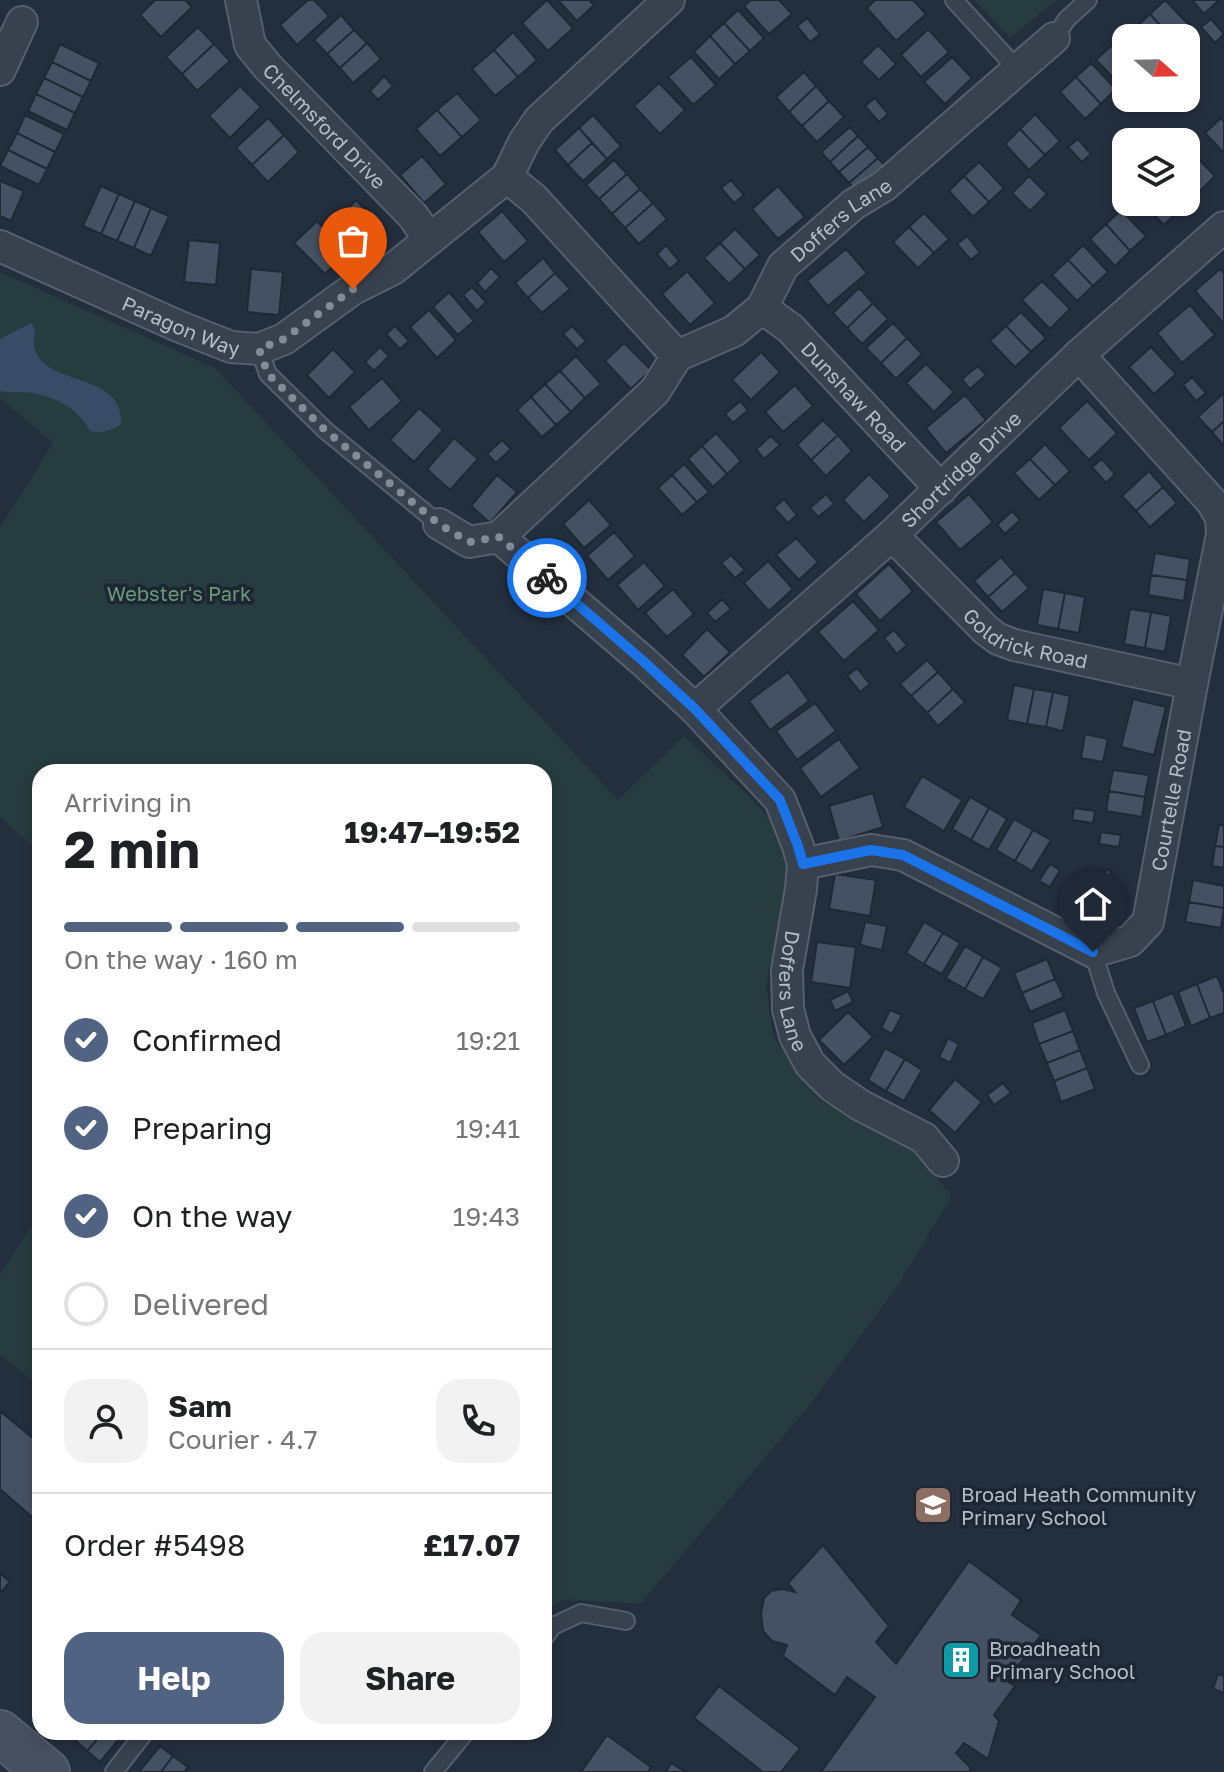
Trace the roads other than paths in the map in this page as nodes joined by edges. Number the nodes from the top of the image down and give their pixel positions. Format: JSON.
{"nodes":[{"id":1,"x":241,"y":0,"type":"edge"},
{"id":2,"x":669,"y":0,"type":"edge"},
{"id":3,"x":954,"y":0,"type":"edge"},
{"id":4,"x":1088,"y":0,"type":"edge"},
{"id":5,"x":22,"y":22,"type":"dead end"},
{"id":6,"x":1054,"y":38,"type":"joint"},
{"id":7,"x":1017,"y":69,"type":"junction"},
{"id":8,"x":0,"y":70,"type":"edge"},
{"id":9,"x":507,"y":177,"type":"junction"},
{"id":10,"x":1221,"y":235,"type":"edge"},
{"id":11,"x":429,"y":239,"type":"junction"},
{"id":12,"x":0,"y":246,"type":"edge"},
{"id":13,"x":762,"y":308,"type":"junction"},
{"id":14,"x":259,"y":349,"type":"junction"},
{"id":15,"x":1079,"y":355,"type":"junction"},
{"id":16,"x":677,"y":356,"type":"junction"},
{"id":17,"x":941,"y":489,"type":"junction"},
{"id":18,"x":1221,"y":512,"type":"edge"},
{"id":19,"x":439,"y":524,"type":"joint"},
{"id":20,"x":892,"y":535,"type":"junction"},
{"id":21,"x":499,"y":537,"type":"junction"},
{"id":22,"x":1192,"y":684,"type":"junction"},
{"id":23,"x":695,"y":709,"type":"junction"},
{"id":24,"x":803,"y":864,"type":"junction"},
{"id":25,"x":1093,"y":952,"type":"junction"},
{"id":26,"x":1140,"y":1065,"type":"dead end"},
{"id":27,"x":943,"y":1161,"type":"dead end"},
{"id":28,"x":626,"y":1621,"type":"dead end"},
{"id":29,"x":552,"y":1627,"type":"edge"},
{"id":30,"x":0,"y":1733,"type":"edge"},
{"id":31,"x":139,"y":1740,"type":"edge"},
{"id":32,"x":459,"y":1740,"type":"edge"},
{"id":33,"x":47,"y":1772,"type":"edge"},
{"id":34,"x":114,"y":1772,"type":"edge"},
{"id":35,"x":433,"y":1772,"type":"edge"}],
"edges":[{"from":1,"to":11,"type":"street","name":"Chelmsford Drive"},
{"from":2,"to":9,"type":"street","name":"Paragon Way"},
{"from":3,"to":7,"type":"lane"},
{"from":4,"to":6,"type":"lane"},
{"from":5,"to":8,"type":"street"},
{"from":6,"to":7,"type":"street","name":"Doffers Lane"},
{"from":7,"to":13,"type":"street","name":"Doffers Lane"},
{"from":9,"to":11,"type":"street","name":"Paragon Way"},
{"from":9,"to":16,"type":"street"},
{"from":10,"to":15,"type":"street","name":"Shortridge Drive"},
{"from":11,"to":14,"type":"street","name":"Paragon Way"},
{"from":12,"to":14,"type":"street","name":"Paragon Way"},
{"from":13,"to":16,"type":"street","name":"Doffers Lane"},
{"from":13,"to":17,"type":"street","name":"Dunshaw Road"},
{"from":14,"to":19,"type":"lane"},
{"from":15,"to":17,"type":"street","name":"Shortridge Drive"},
{"from":15,"to":18,"type":"street","name":"Courtelle Road"},
{"from":16,"to":21,"type":"street"},
{"from":17,"to":20,"type":"street","name":"Shortridge Drive"},
{"from":18,"to":22,"type":"street","name":"Courtelle Road"},
{"from":19,"to":21,"type":"street"},
{"from":20,"to":22,"type":"street","name":"Goldrick Road"},
{"from":20,"to":23,"type":"street","name":"Shortridge Drive"},
{"from":21,"to":23,"type":"street","name":"Doffers Lane"},
{"from":22,"to":25,"type":"street","name":"Courtelle Road"},
{"from":23,"to":24,"type":"street","name":"Doffers Lane"},
{"from":24,"to":25,"type":"street"},
{"from":24,"to":27,"type":"street","name":"Doffers Lane"},
{"from":25,"to":26,"type":"lane"},
{"from":28,"to":29,"type":"lane"},
{"from":30,"to":33,"type":"main road"},
{"from":31,"to":34,"type":"lane"},
{"from":32,"to":35,"type":"lane"}]}
